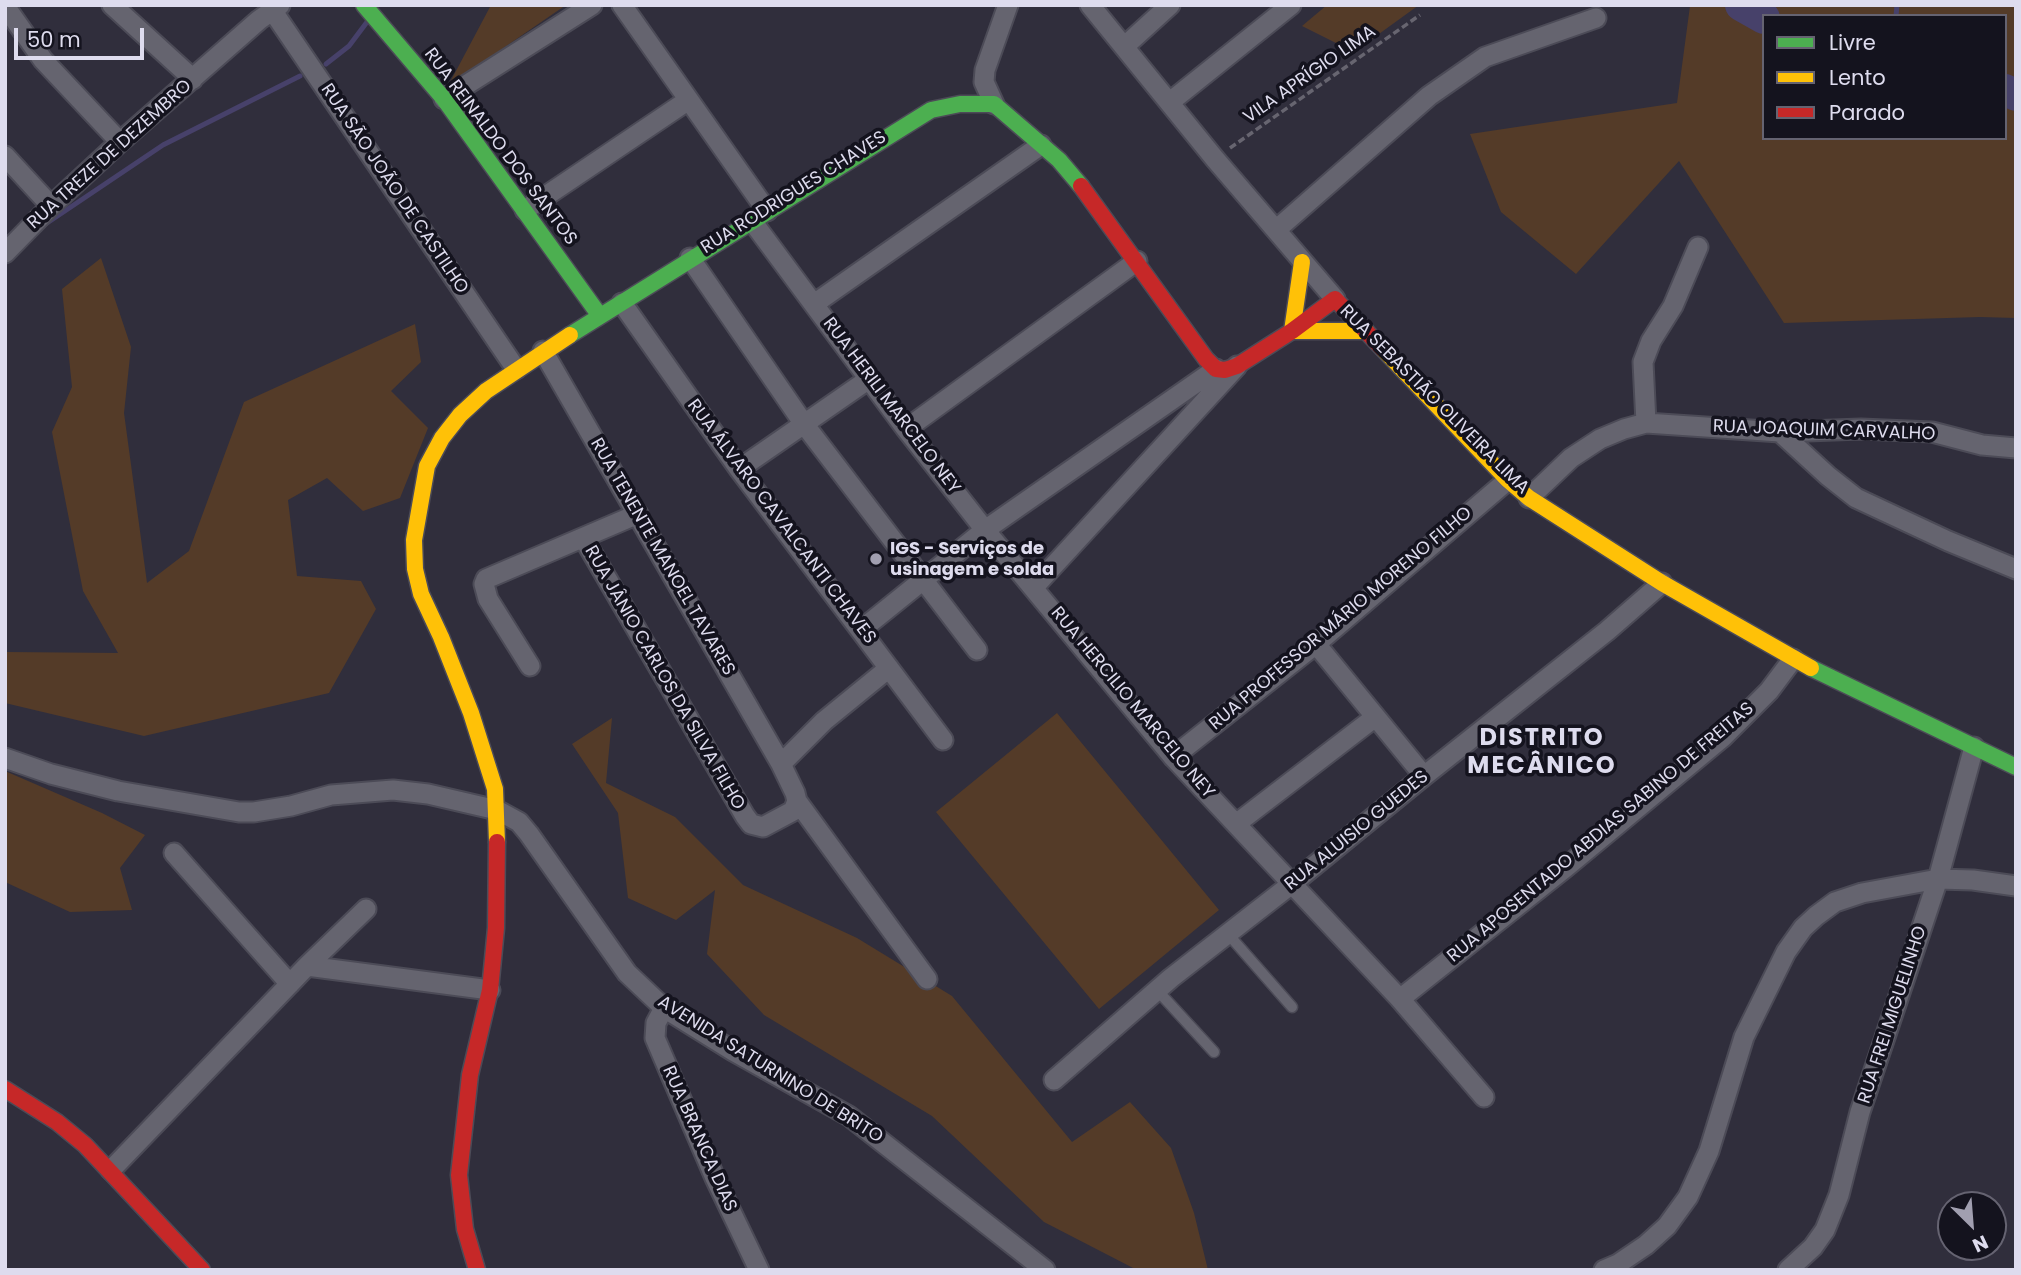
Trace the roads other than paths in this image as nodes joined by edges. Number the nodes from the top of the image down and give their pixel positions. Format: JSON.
{"nodes":[{"id":1,"x":112,"y":5,"type":"edge"},
{"id":2,"x":364,"y":5,"type":"edge"},
{"id":3,"x":592,"y":5,"type":"edge"},
{"id":4,"x":622,"y":5,"type":"edge"},
{"id":5,"x":1008,"y":5,"type":"edge"},
{"id":6,"x":1090,"y":5,"type":"edge"},
{"id":7,"x":1170,"y":5,"type":"edge"},
{"id":8,"x":1291,"y":5,"type":"edge"},
{"id":9,"x":5,"y":6,"type":"edge"},
{"id":10,"x":265,"y":10,"type":"edge"},
{"id":11,"x":1596,"y":18,"type":"dead end"},
{"id":12,"x":1125,"y":46,"type":"junction"},
{"id":13,"x":193,"y":79,"type":"junction"},
{"id":14,"x":444,"y":99,"type":"junction"},
{"id":15,"x":687,"y":100,"type":"junction"},
{"id":16,"x":1170,"y":102,"type":"junction"},
{"id":17,"x":994,"y":104,"type":"junction"},
{"id":18,"x":120,"y":142,"type":"junction"},
{"id":19,"x":1041,"y":145,"type":"junction"},
{"id":20,"x":5,"y":156,"type":"edge"},
{"id":21,"x":51,"y":206,"type":"junction"},
{"id":22,"x":525,"y":210,"type":"junction"},
{"id":23,"x":760,"y":216,"type":"junction"},
{"id":24,"x":1276,"y":230,"type":"junction"},
{"id":25,"x":1698,"y":247,"type":"dead end"},
{"id":26,"x":5,"y":253,"type":"edge"},
{"id":27,"x":690,"y":258,"type":"junction"},
{"id":28,"x":1137,"y":261,"type":"junction"},
{"id":29,"x":1302,"y":262,"type":"junction"},
{"id":30,"x":1335,"y":299,"type":"junction"},
{"id":31,"x":622,"y":303,"type":"junction"},
{"id":32,"x":814,"y":304,"type":"junction"},
{"id":33,"x":600,"y":316,"type":"junction"},
{"id":34,"x":1292,"y":331,"type":"junction"},
{"id":35,"x":1366,"y":331,"type":"junction"},
{"id":36,"x":543,"y":351,"type":"junction"},
{"id":37,"x":1237,"y":366,"type":"junction"},
{"id":38,"x":516,"y":369,"type":"junction"},
{"id":39,"x":1216,"y":369,"type":"junction"},
{"id":40,"x":869,"y":379,"type":"junction"},
{"id":41,"x":1646,"y":423,"type":"junction"},
{"id":42,"x":804,"y":424,"type":"junction"},
{"id":43,"x":906,"y":429,"type":"junction"},
{"id":44,"x":1780,"y":432,"type":"junction"},
{"id":45,"x":2016,"y":448,"type":"edge"},
{"id":46,"x":739,"y":469,"type":"junction"},
{"id":47,"x":1508,"y":480,"type":"junction"},
{"id":48,"x":1529,"y":498,"type":"junction"},
{"id":49,"x":638,"y":514,"type":"junction"},
{"id":50,"x":985,"y":530,"type":"junction"},
{"id":51,"x":584,"y":539,"type":"junction"},
{"id":52,"x":2016,"y":569,"type":"edge"},
{"id":53,"x":923,"y":580,"type":"junction"},
{"id":54,"x":1662,"y":583,"type":"junction"},
{"id":55,"x":1034,"y":587,"type":"junction"},
{"id":56,"x":861,"y":630,"type":"junction"},
{"id":57,"x":1316,"y":644,"type":"junction"},
{"id":58,"x":977,"y":650,"type":"dead end"},
{"id":59,"x":1793,"y":659,"type":"junction"},
{"id":60,"x":530,"y":666,"type":"dead end"},
{"id":61,"x":889,"y":668,"type":"junction"},
{"id":62,"x":1374,"y":718,"type":"junction"},
{"id":63,"x":943,"y":740,"type":"dead end"},
{"id":64,"x":1974,"y":747,"type":"junction"},
{"id":65,"x":1173,"y":757,"type":"junction"},
{"id":66,"x":5,"y":758,"type":"edge"},
{"id":67,"x":781,"y":764,"type":"junction"},
{"id":68,"x":2016,"y":767,"type":"edge"},
{"id":69,"x":1423,"y":776,"type":"junction"},
{"id":70,"x":797,"y":801,"type":"junction"},
{"id":71,"x":497,"y":810,"type":"junction"},
{"id":72,"x":1237,"y":824,"type":"junction"},
{"id":73,"x":174,"y":853,"type":"dead end"},
{"id":74,"x":1938,"y":879,"type":"junction"},
{"id":75,"x":1293,"y":883,"type":"junction"},
{"id":76,"x":2016,"y":886,"type":"edge"},
{"id":77,"x":366,"y":909,"type":"dead end"},
{"id":78,"x":1228,"y":934,"type":"junction"},
{"id":79,"x":307,"y":966,"type":"junction"},
{"id":80,"x":927,"y":979,"type":"dead end"},
{"id":81,"x":290,"y":984,"type":"junction"},
{"id":82,"x":490,"y":990,"type":"junction"},
{"id":83,"x":1157,"y":990,"type":"junction"},
{"id":84,"x":1401,"y":999,"type":"junction"},
{"id":85,"x":664,"y":1007,"type":"junction"},
{"id":86,"x":1292,"y":1007,"type":"dead end"},
{"id":87,"x":1214,"y":1052,"type":"dead end"},
{"id":88,"x":1054,"y":1080,"type":"dead end"},
{"id":89,"x":5,"y":1088,"type":"edge"},
{"id":90,"x":1484,"y":1097,"type":"dead end"},
{"id":91,"x":111,"y":1170,"type":"junction"},
{"id":92,"x":202,"y":1270,"type":"edge"},
{"id":93,"x":477,"y":1270,"type":"edge"},
{"id":94,"x":759,"y":1270,"type":"edge"},
{"id":95,"x":1045,"y":1270,"type":"edge"},
{"id":96,"x":1604,"y":1270,"type":"edge"},
{"id":97,"x":1788,"y":1270,"type":"edge"}],
"edges":[{"from":1,"to":13,"type":"street"},
{"from":2,"to":14,"type":"street","name":"RUA REINALDO DOS SANTOS"},
{"from":3,"to":14,"type":"street"},
{"from":4,"to":15,"type":"street","name":"RUA HERILI MARCELO NEY"},
{"from":5,"to":17,"type":"street"},
{"from":6,"to":12,"type":"street","name":"RUA SEBASTIÃO OLIVEIRA LIMA"},
{"from":7,"to":12,"type":"street"},
{"from":8,"to":16,"type":"street"},
{"from":9,"to":18,"type":"street"},
{"from":10,"to":13,"type":"street","name":"RUA TREZE DE DEZEMBRO"},
{"from":10,"to":38,"type":"street","name":"RUA SÃO JOÃO DE CASTILHO"},
{"from":11,"to":24,"type":"street"},
{"from":12,"to":16,"type":"street","name":"RUA SEBASTIÃO OLIVEIRA LIMA"},
{"from":13,"to":18,"type":"street","name":"RUA TREZE DE DEZEMBRO"},
{"from":14,"to":22,"type":"street","name":"RUA REINALDO DOS SANTOS"},
{"from":15,"to":22,"type":"street"},
{"from":15,"to":23,"type":"street","name":"RUA HERILI MARCELO NEY"},
{"from":16,"to":24,"type":"street","name":"RUA SEBASTIÃO OLIVEIRA LIMA"},
{"from":17,"to":19,"type":"street"},
{"from":17,"to":23,"type":"street","name":"RUA RODRIGUES CHAVES"},
{"from":18,"to":21,"type":"street","name":"RUA TREZE DE DEZEMBRO"},
{"from":19,"to":28,"type":"street"},
{"from":19,"to":32,"type":"street"},
{"from":20,"to":21,"type":"street"},
{"from":21,"to":26,"type":"street","name":"RUA TREZE DE DEZEMBRO"},
{"from":22,"to":33,"type":"street","name":"RUA REINALDO DOS SANTOS"},
{"from":23,"to":27,"type":"street","name":"RUA RODRIGUES CHAVES"},
{"from":23,"to":32,"type":"street","name":"RUA HERILI MARCELO NEY"},
{"from":24,"to":29,"type":"street","name":"RUA SEBASTIÃO OLIVEIRA LIMA"},
{"from":25,"to":41,"type":"street"},
{"from":27,"to":31,"type":"street","name":"RUA RODRIGUES CHAVES"},
{"from":27,"to":42,"type":"street"},
{"from":28,"to":39,"type":"street"},
{"from":28,"to":43,"type":"street"},
{"from":29,"to":30,"type":"street","name":"RUA SEBASTIÃO OLIVEIRA LIMA"},
{"from":29,"to":34,"type":"street"},
{"from":30,"to":34,"type":"street"},
{"from":30,"to":35,"type":"street","name":"RUA SEBASTIÃO OLIVEIRA LIMA"},
{"from":31,"to":33,"type":"street","name":"RUA RODRIGUES CHAVES"},
{"from":31,"to":46,"type":"street","name":"RUA ÁLVARO CAVALCANTI CHAVES"},
{"from":32,"to":40,"type":"street","name":"RUA HERILI MARCELO NEY"},
{"from":33,"to":36,"type":"street","name":"RUA RODRIGUES CHAVES"},
{"from":34,"to":35,"type":"street"},
{"from":34,"to":37,"type":"street"},
{"from":35,"to":47,"type":"street","name":"RUA SEBASTIÃO OLIVEIRA LIMA"},
{"from":36,"to":38,"type":"street","name":"RUA RODRIGUES CHAVES"},
{"from":36,"to":49,"type":"street","name":"RUA TENENTE MANOEL TAVARES"},
{"from":37,"to":39,"type":"street"},
{"from":37,"to":55,"type":"street"},
{"from":38,"to":71,"type":"street","name":"RUA RODRIGUES CHAVES"},
{"from":39,"to":50,"type":"street"},
{"from":40,"to":42,"type":"street"},
{"from":40,"to":43,"type":"street","name":"RUA HERILI MARCELO NEY"},
{"from":41,"to":44,"type":"street","name":"RUA JOAQUIM CARVALHO"},
{"from":41,"to":48,"type":"street","name":"RUA JOAQUIM CARVALHO"},
{"from":42,"to":46,"type":"street"},
{"from":42,"to":53,"type":"street"},
{"from":43,"to":50,"type":"street","name":"RUA HERILI MARCELO NEY"},
{"from":44,"to":45,"type":"street","name":"RUA JOAQUIM CARVALHO"},
{"from":44,"to":52,"type":"street"},
{"from":46,"to":56,"type":"street","name":"RUA ÁLVARO CAVALCANTI CHAVES"},
{"from":47,"to":48,"type":"street","name":"RUA SEBASTIÃO OLIVEIRA LIMA"},
{"from":47,"to":57,"type":"street","name":"RUA PROFESSOR MÁRIO MORENO FILHO"},
{"from":48,"to":54,"type":"street","name":"RUA SEBASTIÃO OLIVEIRA LIMA"},
{"from":49,"to":51,"type":"street"},
{"from":49,"to":67,"type":"street","name":"RUA TENENTE MANOEL TAVARES"},
{"from":50,"to":53,"type":"street"},
{"from":50,"to":55,"type":"street","name":"RUA HERILI MARCELO NEY"},
{"from":51,"to":60,"type":"street"},
{"from":51,"to":70,"type":"street","name":"RUA JÂNIO CARLOS DA SILVA FILHO"},
{"from":53,"to":56,"type":"street"},
{"from":53,"to":58,"type":"street"},
{"from":54,"to":59,"type":"street","name":"RUA SEBASTIÃO OLIVEIRA LIMA"},
{"from":54,"to":69,"type":"street","name":"RUA ALUISIO GUEDES"},
{"from":55,"to":65,"type":"street","name":"RUA HERCILIO MARCELO NEY"},
{"from":56,"to":61,"type":"street","name":"RUA ÁLVARO CAVALCANTI CHAVES"},
{"from":57,"to":62,"type":"street"},
{"from":57,"to":65,"type":"street","name":"RUA PROFESSOR MÁRIO MORENO FILHO"},
{"from":59,"to":64,"type":"street","name":"RUA SEBASTIÃO OLIVEIRA LIMA"},
{"from":59,"to":84,"type":"street","name":"RUA APOSENTADO ABDIAS SABINO DE FREITAS"},
{"from":61,"to":63,"type":"street","name":"RUA ÁLVARO CAVALCANTI CHAVES"},
{"from":61,"to":67,"type":"street"},
{"from":62,"to":69,"type":"street"},
{"from":62,"to":72,"type":"street"},
{"from":64,"to":68,"type":"street","name":"RUA SEBASTIÃO OLIVEIRA LIMA"},
{"from":64,"to":74,"type":"street","name":"RUA FREI MIGUELINHO"},
{"from":65,"to":72,"type":"street","name":"RUA HERCILIO MARCELO NEY"},
{"from":66,"to":71,"type":"street","name":"AVENIDA SATURNINO DE BRITO"},
{"from":67,"to":70,"type":"street","name":"RUA TENENTE MANOEL TAVARES"},
{"from":69,"to":75,"type":"street","name":"RUA ALUISIO GUEDES"},
{"from":70,"to":80,"type":"street"},
{"from":71,"to":82,"type":"street","name":"RUA RODRIGUES CHAVES"},
{"from":71,"to":85,"type":"street","name":"AVENIDA SATURNINO DE BRITO"},
{"from":72,"to":75,"type":"street","name":"RUA HERCILIO MARCELO NEY"},
{"from":73,"to":81,"type":"street"},
{"from":74,"to":76,"type":"street"},
{"from":74,"to":96,"type":"street"},
{"from":74,"to":97,"type":"street","name":"RUA FREI MIGUELINHO"},
{"from":75,"to":78,"type":"street","name":"RUA ALUISIO GUEDES"},
{"from":75,"to":84,"type":"street","name":"RUA HERCILIO MARCELO NEY"},
{"from":77,"to":79,"type":"street"},
{"from":78,"to":83,"type":"street","name":"RUA ALUISIO GUEDES"},
{"from":78,"to":86,"type":"lane"},
{"from":79,"to":81,"type":"street"},
{"from":79,"to":82,"type":"street"},
{"from":81,"to":91,"type":"street"},
{"from":82,"to":93,"type":"street","name":"RUA RODRIGUES CHAVES"},
{"from":83,"to":87,"type":"lane"},
{"from":83,"to":88,"type":"street","name":"RUA ALUISIO GUEDES"},
{"from":84,"to":90,"type":"street","name":"RUA HERCILIO MARCELO NEY"},
{"from":85,"to":94,"type":"street","name":"RUA BRANCA DIAS"},
{"from":85,"to":95,"type":"street","name":"AVENIDA SATURNINO DE BRITO"},
{"from":89,"to":91,"type":"street"},
{"from":91,"to":92,"type":"street"}]}
